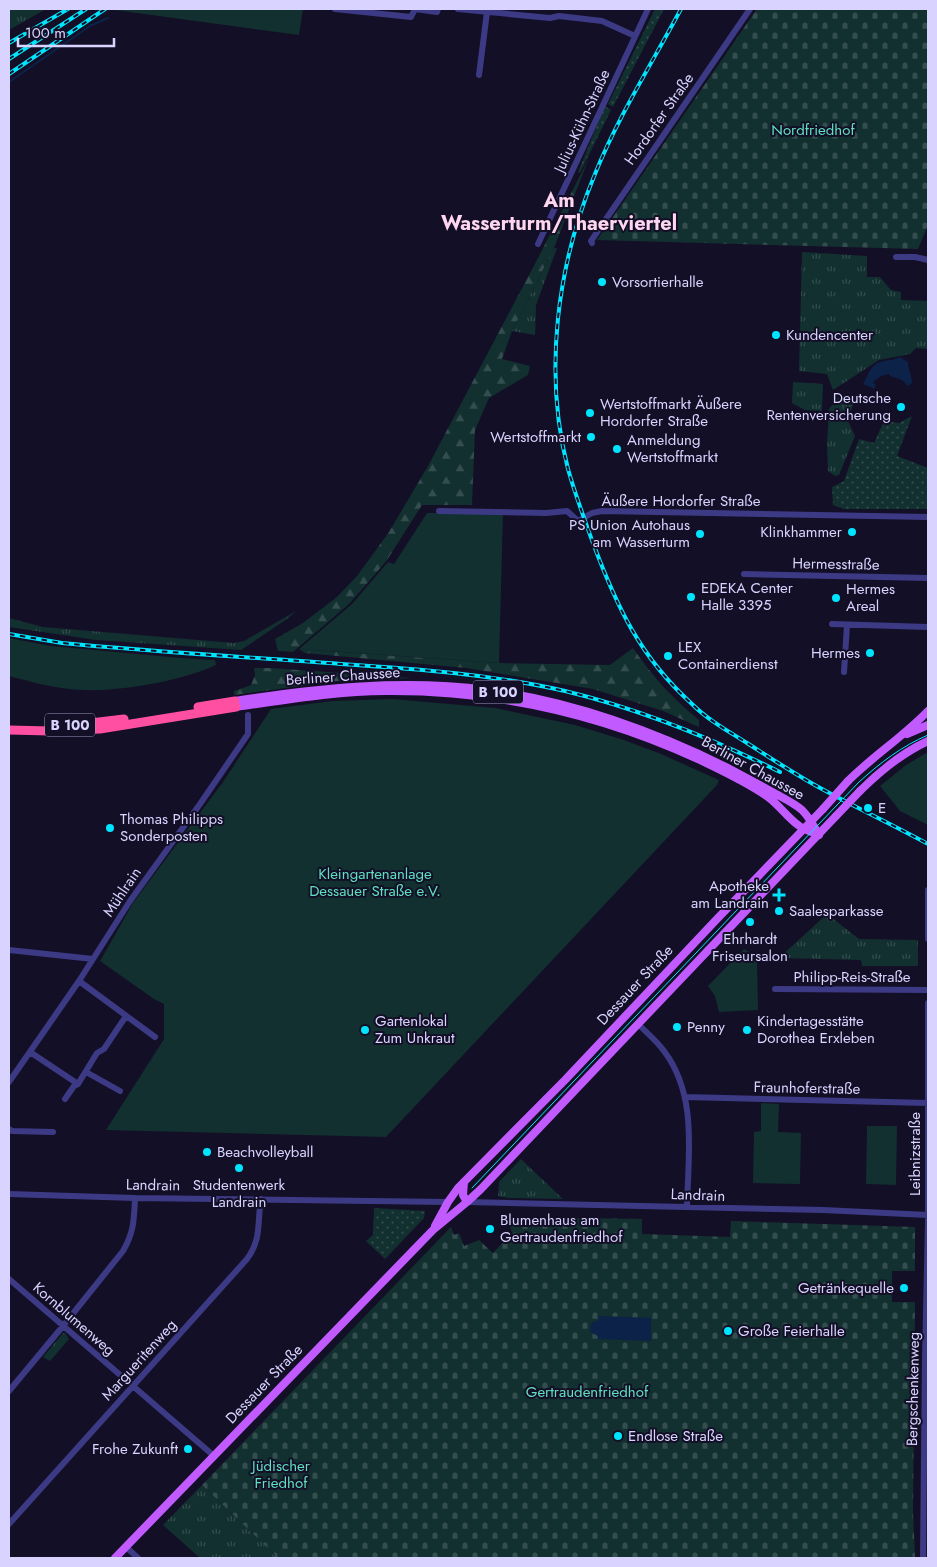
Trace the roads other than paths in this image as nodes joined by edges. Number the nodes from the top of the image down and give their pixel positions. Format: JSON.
{"nodes":[{"id":1,"x":335,"y":9,"type":"edge"},
{"id":2,"x":438,"y":9,"type":"edge"},
{"id":3,"x":458,"y":9,"type":"edge"},
{"id":4,"x":648,"y":9,"type":"edge"},
{"id":5,"x":750,"y":9,"type":"edge"},
{"id":6,"x":487,"y":12,"type":"junction"},
{"id":7,"x":635,"y":36,"type":"junction"},
{"id":8,"x":479,"y":75,"type":"dead end"},
{"id":9,"x":592,"y":243,"type":"dead end"},
{"id":10,"x":538,"y":244,"type":"dead end"},
{"id":11,"x":896,"y":257,"type":"dead end"},
{"id":12,"x":928,"y":260,"type":"edge"},
{"id":13,"x":439,"y":511,"type":"dead end"},
{"id":14,"x":928,"y":517,"type":"edge"},
{"id":15,"x":744,"y":574,"type":"dead end"},
{"id":16,"x":928,"y":578,"type":"edge"},
{"id":17,"x":832,"y":624,"type":"dead end"},
{"id":18,"x":846,"y":625,"type":"junction"},
{"id":19,"x":928,"y":626,"type":"edge"},
{"id":20,"x":844,"y":672,"type":"dead end"},
{"id":21,"x":235,"y":704,"type":"junction"},
{"id":22,"x":928,"y":711,"type":"edge"},
{"id":23,"x":248,"y":715,"type":"dead end"},
{"id":24,"x":9,"y":725,"type":"edge"},
{"id":25,"x":928,"y":725,"type":"edge"},
{"id":26,"x":9,"y":730,"type":"edge"},
{"id":27,"x":901,"y":737,"type":"junction"},
{"id":28,"x":928,"y":741,"type":"edge"},
{"id":29,"x":802,"y":810,"type":"junction"},
{"id":30,"x":822,"y":810,"type":"junction"},
{"id":31,"x":811,"y":822,"type":"junction"},
{"id":32,"x":804,"y":829,"type":"junction"},
{"id":33,"x":819,"y":835,"type":"junction"},
{"id":34,"x":928,"y":890,"type":"edge"},
{"id":35,"x":928,"y":939,"type":"edge"},
{"id":36,"x":9,"y":950,"type":"edge"},
{"id":37,"x":93,"y":959,"type":"junction"},
{"id":38,"x":79,"y":981,"type":"junction"},
{"id":39,"x":775,"y":988,"type":"dead end"},
{"id":40,"x":928,"y":990,"type":"edge"},
{"id":41,"x":928,"y":1003,"type":"edge"},
{"id":42,"x":126,"y":1016,"type":"junction"},
{"id":43,"x":638,"y":1024,"type":"junction"},
{"id":44,"x":155,"y":1036,"type":"dead end"},
{"id":45,"x":30,"y":1052,"type":"junction"},
{"id":46,"x":86,"y":1072,"type":"junction"},
{"id":47,"x":9,"y":1082,"type":"edge"},
{"id":48,"x":78,"y":1084,"type":"junction"},
{"id":49,"x":928,"y":1086,"type":"edge"},
{"id":50,"x":120,"y":1091,"type":"dead end"},
{"id":51,"x":685,"y":1097,"type":"junction"},
{"id":52,"x":65,"y":1099,"type":"dead end"},
{"id":53,"x":928,"y":1103,"type":"edge"},
{"id":54,"x":9,"y":1130,"type":"edge"},
{"id":55,"x":53,"y":1132,"type":"dead end"},
{"id":56,"x":464,"y":1182,"type":"junction"},
{"id":57,"x":9,"y":1194,"type":"edge"},
{"id":58,"x":135,"y":1198,"type":"junction"},
{"id":59,"x":261,"y":1199,"type":"junction"},
{"id":60,"x":448,"y":1202,"type":"junction"},
{"id":61,"x":467,"y":1202,"type":"junction"},
{"id":62,"x":687,"y":1207,"type":"junction"},
{"id":63,"x":928,"y":1215,"type":"edge"},
{"id":64,"x":928,"y":1220,"type":"edge"},
{"id":65,"x":433,"y":1230,"type":"junction"},
{"id":66,"x":9,"y":1279,"type":"edge"},
{"id":67,"x":927,"y":1321,"type":"edge"},
{"id":68,"x":64,"y":1326,"type":"junction"},
{"id":69,"x":133,"y":1386,"type":"junction"},
{"id":70,"x":9,"y":1391,"type":"edge"},
{"id":71,"x":214,"y":1456,"type":"junction"},
{"id":72,"x":9,"y":1524,"type":"edge"},
{"id":73,"x":126,"y":1547,"type":"junction"},
{"id":74,"x":115,"y":1558,"type":"edge"},
{"id":75,"x":138,"y":1558,"type":"edge"},
{"id":76,"x":923,"y":1558,"type":"edge"}],
"edges":[{"from":1,"to":2,"type":"street"},
{"from":3,"to":6,"type":"street"},
{"from":4,"to":7,"type":"street","name":"Julius-Kühn-Straße"},
{"from":5,"to":9,"type":"street","name":"Hordorfer Straße"},
{"from":6,"to":7,"type":"street"},
{"from":6,"to":8,"type":"street"},
{"from":7,"to":10,"type":"street","name":"Julius-Kühn-Straße"},
{"from":11,"to":12,"type":"street"},
{"from":13,"to":14,"type":"street","name":"Äußere Hordorfer Straße"},
{"from":15,"to":16,"type":"street","name":"Hermesstraße"},
{"from":17,"to":18,"type":"street"},
{"from":18,"to":19,"type":"street"},
{"from":18,"to":20,"type":"street"},
{"from":21,"to":24,"type":"highway","name":"Berliner Chaussee","number":"B 100"},
{"from":21,"to":26,"type":"highway","name":"Berliner Chaussee","number":"B 100"},
{"from":21,"to":29,"type":"main road","name":"Berliner Chaussee","number":"B 100"},
{"from":21,"to":32,"type":"main road","name":"Berliner Chaussee","number":"B 100"},
{"from":22,"to":27,"type":"main road"},
{"from":23,"to":37,"type":"street","name":"Mühlrain"},
{"from":25,"to":27,"type":"main road"},
{"from":27,"to":30,"type":"main road","name":"Dessauer Straße","bridge":true},
{"from":28,"to":33,"type":"main road","name":"Dessauer Straße","bridge":true},
{"from":29,"to":30,"type":"main road"},
{"from":29,"to":31,"type":"main road","name":"Berliner Chaussee","number":"B 100"},
{"from":30,"to":31,"type":"main road","name":"Dessauer Straße"},
{"from":31,"to":32,"type":"main road","name":"Dessauer Straße"},
{"from":31,"to":33,"type":"main road","name":"Berliner Chaussee"},
{"from":32,"to":33,"type":"main road","name":"Berliner Chaussee","number":"B 100"},
{"from":32,"to":56,"type":"main road","name":"Dessauer Straße"},
{"from":33,"to":43,"type":"main road","name":"Dessauer Straße"},
{"from":34,"to":35,"type":"street"},
{"from":36,"to":37,"type":"street"},
{"from":37,"to":38,"type":"street","name":"Mühlrain"},
{"from":38,"to":42,"type":"street"},
{"from":38,"to":45,"type":"street","name":"Mühlrain"},
{"from":39,"to":40,"type":"street","name":"Philipp-Reis-Straße"},
{"from":41,"to":49,"type":"street","name":"Leibnizstraße"},
{"from":42,"to":44,"type":"street"},
{"from":42,"to":46,"type":"street"},
{"from":43,"to":51,"type":"street"},
{"from":43,"to":61,"type":"main road","name":"Dessauer Straße"},
{"from":45,"to":47,"type":"street","name":"Mühlrain"},
{"from":45,"to":48,"type":"street"},
{"from":46,"to":48,"type":"street"},
{"from":46,"to":50,"type":"street"},
{"from":48,"to":52,"type":"street"},
{"from":49,"to":53,"type":"street","name":"Leibnizstraße"},
{"from":51,"to":53,"type":"street","name":"Fraunhoferstraße"},
{"from":51,"to":62,"type":"street"},
{"from":53,"to":63,"type":"street","name":"Leibnizstraße"},
{"from":54,"to":55,"type":"street"},
{"from":56,"to":60,"type":"main road","name":"Dessauer Straße"},
{"from":56,"to":61,"type":"main road"},
{"from":57,"to":58,"type":"street","name":"Landrain"},
{"from":58,"to":59,"type":"street","name":"Landrain"},
{"from":58,"to":68,"type":"street"},
{"from":59,"to":60,"type":"street","name":"Landrain"},
{"from":59,"to":69,"type":"street","name":"Margueritenweg"},
{"from":60,"to":61,"type":"main road"},
{"from":60,"to":65,"type":"main road","name":"Dessauer Straße"},
{"from":61,"to":62,"type":"street","name":"Landrain"},
{"from":61,"to":65,"type":"main road","name":"Dessauer Straße"},
{"from":62,"to":63,"type":"street","name":"Landrain"},
{"from":64,"to":67,"type":"street","name":"Bergschenkenweg"},
{"from":65,"to":71,"type":"main road","name":"Dessauer Straße"},
{"from":66,"to":68,"type":"street","name":"Kornblumenweg"},
{"from":67,"to":76,"type":"street","name":"Bergschenkenweg"},
{"from":68,"to":69,"type":"street","name":"Kornblumenweg"},
{"from":68,"to":70,"type":"street"},
{"from":69,"to":71,"type":"street","name":"Kornblumenweg"},
{"from":69,"to":72,"type":"street","name":"Margueritenweg"},
{"from":71,"to":73,"type":"main road","name":"Dessauer Straße"},
{"from":73,"to":74,"type":"main road","name":"Dessauer Straße"},
{"from":73,"to":75,"type":"street"}]}
